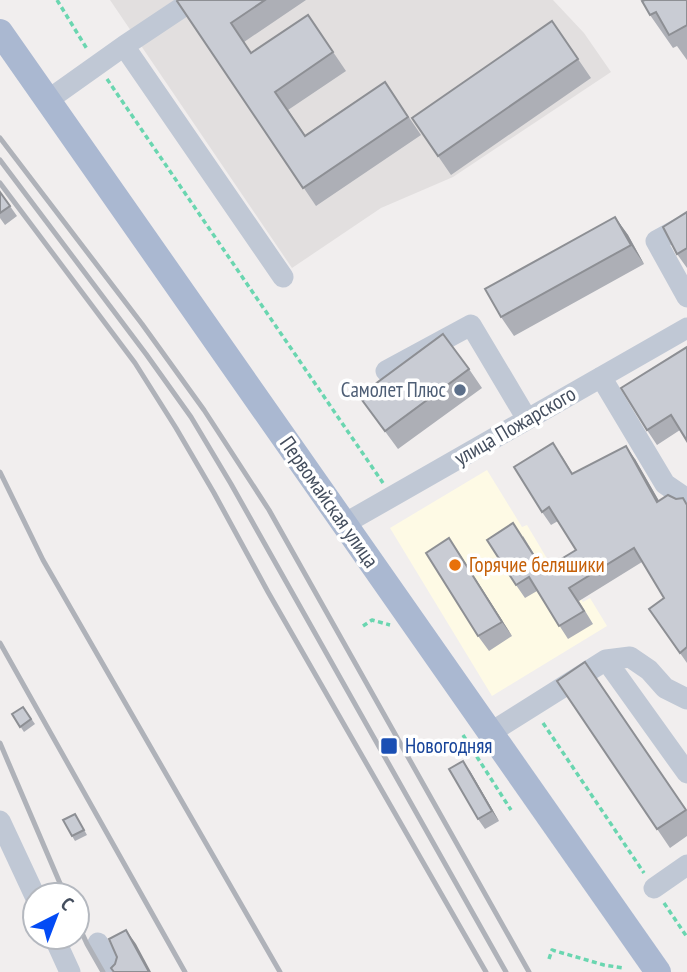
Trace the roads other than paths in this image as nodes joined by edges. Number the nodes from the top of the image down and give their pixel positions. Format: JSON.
{"nodes":[{"id":1,"x":193,"y":0,"type":"edge"},
{"id":2,"x":0,"y":32,"type":"edge"},
{"id":3,"x":124,"y":46,"type":"junction"},
{"id":4,"x":48,"y":100,"type":"junction"},
{"id":5,"x":687,"y":224,"type":"edge"},
{"id":6,"x":283,"y":277,"type":"dead end"},
{"id":7,"x":687,"y":297,"type":"edge"},
{"id":8,"x":687,"y":328,"type":"edge"},
{"id":9,"x":386,"y":371,"type":"dead end"},
{"id":10,"x":601,"y":377,"type":"junction"},
{"id":11,"x":527,"y":419,"type":"junction"},
{"id":12,"x":687,"y":499,"type":"edge"},
{"id":13,"x":344,"y":524,"type":"junction"},
{"id":14,"x":606,"y":660,"type":"junction"},
{"id":15,"x":687,"y":699,"type":"edge"},
{"id":16,"x":490,"y":733,"type":"junction"},
{"id":17,"x":687,"y":774,"type":"edge"},
{"id":18,"x":0,"y":821,"type":"edge"},
{"id":19,"x":687,"y":865,"type":"edge"},
{"id":20,"x":28,"y":881,"type":"edge"},
{"id":21,"x":654,"y":888,"type":"road end"},
{"id":22,"x":97,"y":943,"type":"dead end"},
{"id":23,"x":60,"y":951,"type":"edge"},
{"id":24,"x":70,"y":972,"type":"edge"},
{"id":25,"x":114,"y":972,"type":"edge"},
{"id":26,"x":658,"y":972,"type":"edge"}],
"edges":[{"from":1,"to":3,"type":"street"},
{"from":2,"to":4,"type":"main road","name":"Первомайская улица"},
{"from":3,"to":4,"type":"street"},
{"from":3,"to":6,"type":"street"},
{"from":4,"to":13,"type":"main road","name":"Первомайская улица"},
{"from":5,"to":7,"type":"street"},
{"from":8,"to":10,"type":"street","name":"улица Пожарского"},
{"from":9,"to":11,"type":"street"},
{"from":10,"to":11,"type":"street","name":"улица Пожарского"},
{"from":10,"to":12,"type":"street"},
{"from":11,"to":13,"type":"street","name":"улица Пожарского"},
{"from":13,"to":16,"type":"main road","name":"Первомайская улица"},
{"from":14,"to":15,"type":"street"},
{"from":14,"to":16,"type":"street"},
{"from":14,"to":17,"type":"street"},
{"from":16,"to":26,"type":"main road","name":"Первомайская улица"},
{"from":18,"to":20,"type":"street"},
{"from":19,"to":21,"type":"street"},
{"from":22,"to":25,"type":"street"},
{"from":23,"to":24,"type":"street"}]}
